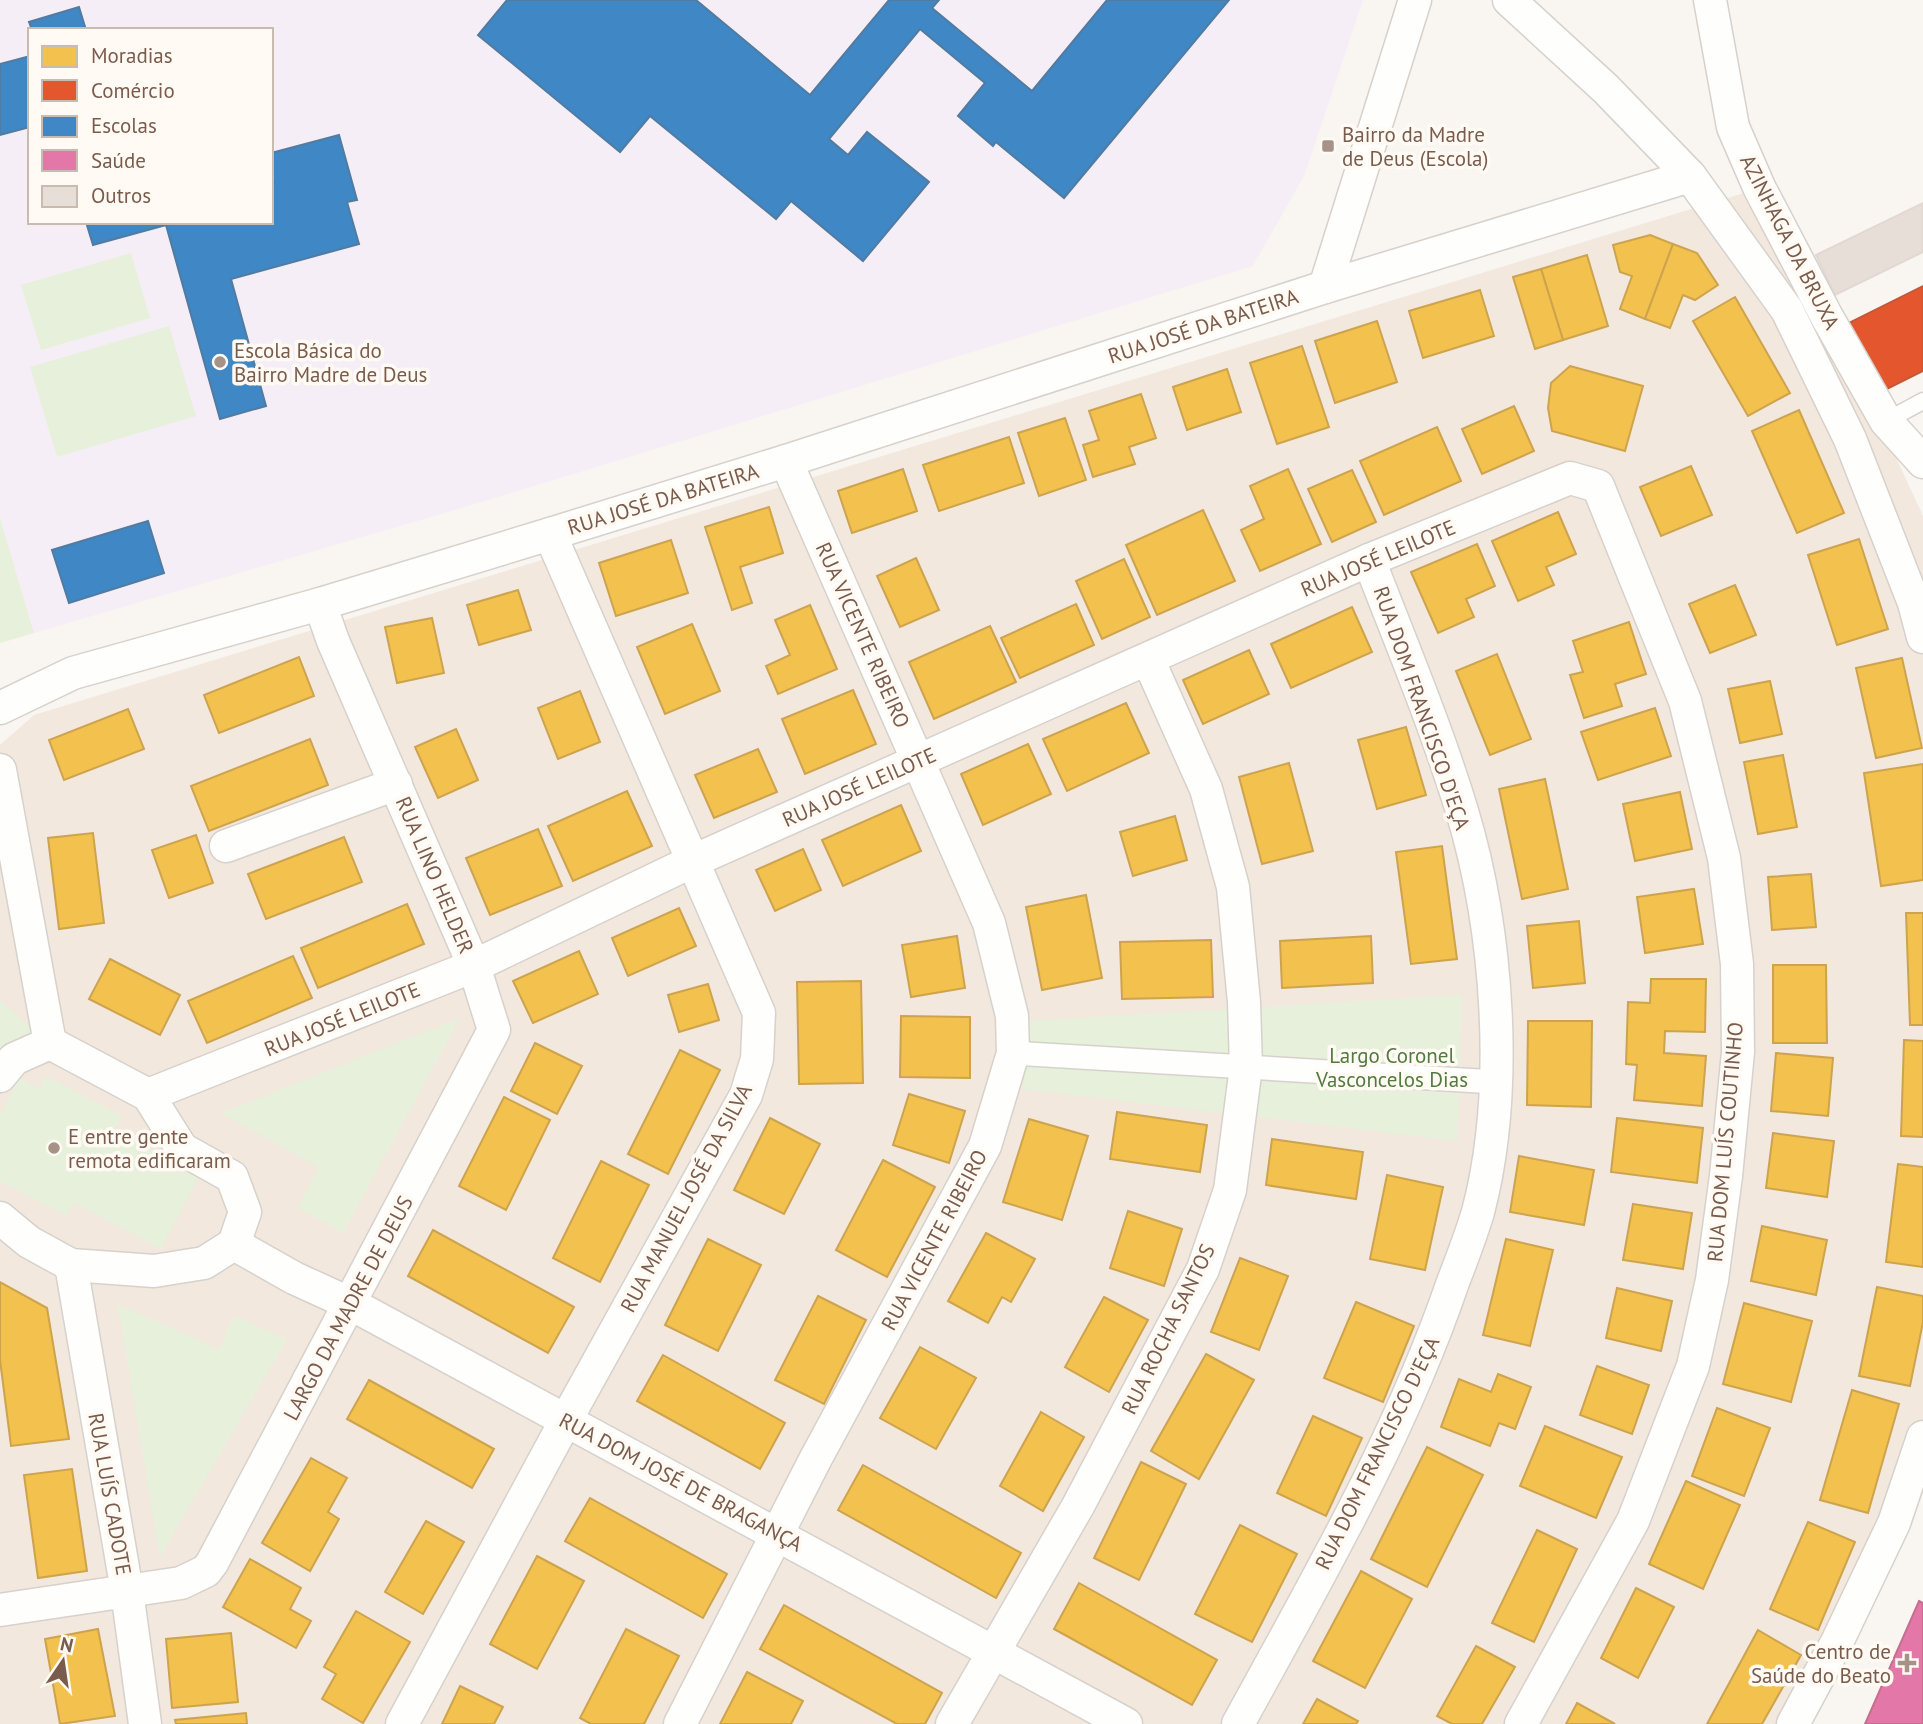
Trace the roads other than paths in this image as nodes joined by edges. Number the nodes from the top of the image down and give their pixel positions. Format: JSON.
{"nodes":[{"id":1,"x":1415,"y":0,"type":"edge"},
{"id":2,"x":1509,"y":0,"type":"edge"},
{"id":3,"x":1710,"y":0,"type":"edge"},
{"id":4,"x":1690,"y":176,"type":"junction"},
{"id":5,"x":1325,"y":287,"type":"junction"},
{"id":6,"x":1923,"y":401,"type":"edge"},
{"id":7,"x":1886,"y":421,"type":"junction"},
{"id":8,"x":1850,"y":439,"type":"junction"},
{"id":9,"x":786,"y":461,"type":"junction"},
{"id":10,"x":1923,"y":462,"type":"edge"},
{"id":11,"x":1570,"y":478,"type":"joint"},
{"id":12,"x":550,"y":534,"type":"junction"},
{"id":13,"x":1369,"y":560,"type":"junction"},
{"id":14,"x":320,"y":604,"type":"junction"},
{"id":15,"x":1923,"y":638,"type":"edge"},
{"id":16,"x":1148,"y":659,"type":"junction"},
{"id":17,"x":0,"y":708,"type":"edge"},
{"id":18,"x":919,"y":761,"type":"junction"},
{"id":19,"x":0,"y":769,"type":"edge"},
{"id":20,"x":396,"y":784,"type":"junction"},
{"id":21,"x":226,"y":846,"type":"dead end"},
{"id":22,"x":693,"y":861,"type":"junction"},
{"id":23,"x":474,"y":966,"type":"junction"},
{"id":24,"x":50,"y":1042,"type":"junction"},
{"id":25,"x":1013,"y":1053,"type":"junction"},
{"id":26,"x":1246,"y":1067,"type":"junction"},
{"id":27,"x":0,"y":1076,"type":"edge"},
{"id":28,"x":1496,"y":1082,"type":"junction"},
{"id":29,"x":148,"y":1095,"type":"junction"},
{"id":30,"x":0,"y":1218,"type":"edge"},
{"id":31,"x":234,"y":1244,"type":"junction"},
{"id":32,"x":71,"y":1265,"type":"junction"},
{"id":33,"x":351,"y":1304,"type":"junction"},
{"id":34,"x":566,"y":1420,"type":"junction"},
{"id":35,"x":1923,"y":1437,"type":"edge"},
{"id":36,"x":778,"y":1535,"type":"junction"},
{"id":37,"x":127,"y":1591,"type":"junction"},
{"id":38,"x":0,"y":1610,"type":"edge"},
{"id":39,"x":994,"y":1652,"type":"junction"},
{"id":40,"x":145,"y":1724,"type":"edge"},
{"id":41,"x":402,"y":1724,"type":"edge"},
{"id":42,"x":680,"y":1724,"type":"edge"},
{"id":43,"x":952,"y":1724,"type":"edge"},
{"id":44,"x":1126,"y":1724,"type":"edge"},
{"id":45,"x":1238,"y":1724,"type":"edge"},
{"id":46,"x":1521,"y":1724,"type":"edge"},
{"id":47,"x":1793,"y":1724,"type":"edge"}],
"edges":[{"from":1,"to":5,"type":"street","name":"RUA JOSÉ DA BATEIRA"},
{"from":2,"to":4,"type":"street"},
{"from":3,"to":7,"type":"street","name":"AZINHAGA DA BRUXA"},
{"from":4,"to":5,"type":"street","name":"RUA JOSÉ DA BATEIRA"},
{"from":4,"to":8,"type":"street"},
{"from":5,"to":9,"type":"street","name":"RUA JOSÉ DA BATEIRA"},
{"from":6,"to":7,"type":"lane"},
{"from":7,"to":8,"type":"street"},
{"from":7,"to":10,"type":"street","name":"AZINHAGA DA BRUXA"},
{"from":8,"to":15,"type":"street"},
{"from":9,"to":12,"type":"street","name":"RUA JOSÉ DA BATEIRA"},
{"from":9,"to":18,"type":"street","name":"RUA VICENTE RIBEIRO"},
{"from":11,"to":13,"type":"street","name":"RUA JOSÉ LEILOTE"},
{"from":11,"to":46,"type":"street","name":"RUA DOM LUÍS COUTINHO"},
{"from":12,"to":14,"type":"street","name":"RUA JOSÉ DA BATEIRA"},
{"from":12,"to":22,"type":"street","name":"RUA MANUEL JOSÉ DA SILVA"},
{"from":13,"to":16,"type":"street","name":"RUA JOSÉ LEILOTE"},
{"from":13,"to":28,"type":"street","name":"RUA DOM FRANCISCO D'EÇA"},
{"from":14,"to":17,"type":"street","name":"RUA JOSÉ DA BATEIRA"},
{"from":14,"to":20,"type":"street","name":"RUA LINO HELDER"},
{"from":16,"to":18,"type":"street","name":"RUA JOSÉ LEILOTE"},
{"from":16,"to":26,"type":"street","name":"RUA ROCHA SANTOS"},
{"from":18,"to":22,"type":"street","name":"RUA JOSÉ LEILOTE"},
{"from":18,"to":25,"type":"street","name":"RUA VICENTE RIBEIRO"},
{"from":19,"to":24,"type":"street"},
{"from":20,"to":21,"type":"street","name":"RUA LINO HELDER"},
{"from":20,"to":23,"type":"street","name":"RUA LINO HELDER"},
{"from":22,"to":23,"type":"street","name":"RUA JOSÉ LEILOTE"},
{"from":22,"to":34,"type":"street","name":"RUA MANUEL JOSÉ DA SILVA"},
{"from":23,"to":29,"type":"street","name":"RUA JOSÉ LEILOTE"},
{"from":23,"to":33,"type":"street","name":"LARGO DA MADRE DE DEUS"},
{"from":24,"to":27,"type":"street"},
{"from":24,"to":29,"type":"street"},
{"from":25,"to":26,"type":"street"},
{"from":25,"to":36,"type":"street","name":"RUA VICENTE RIBEIRO"},
{"from":26,"to":28,"type":"street"},
{"from":26,"to":39,"type":"street","name":"RUA ROCHA SANTOS"},
{"from":28,"to":45,"type":"street","name":"RUA DOM FRANCISCO D'EÇA"},
{"from":29,"to":31,"type":"street"},
{"from":30,"to":32,"type":"street"},
{"from":31,"to":32,"type":"street"},
{"from":31,"to":33,"type":"street","name":"RUA DOM JOSÉ DE BRAGANÇA"},
{"from":32,"to":37,"type":"street","name":"RUA LUÍS CADOTE"},
{"from":33,"to":34,"type":"street","name":"RUA DOM JOSÉ DE BRAGANÇA"},
{"from":33,"to":37,"type":"street","name":"LARGO DA MADRE DE DEUS"},
{"from":34,"to":36,"type":"street","name":"RUA DOM JOSÉ DE BRAGANÇA"},
{"from":34,"to":41,"type":"street","name":"RUA MANUEL JOSÉ DA SILVA"},
{"from":35,"to":47,"type":"street"},
{"from":36,"to":39,"type":"street","name":"RUA DOM JOSÉ DE BRAGANÇA"},
{"from":36,"to":42,"type":"street","name":"RUA VICENTE RIBEIRO"},
{"from":37,"to":38,"type":"street","name":"LARGO DA MADRE DE DEUS"},
{"from":37,"to":40,"type":"street","name":"RUA LUÍS CADOTE"},
{"from":39,"to":43,"type":"street","name":"RUA ROCHA SANTOS"},
{"from":39,"to":44,"type":"street","name":"RUA DOM JOSÉ DE BRAGANÇA"}]}
